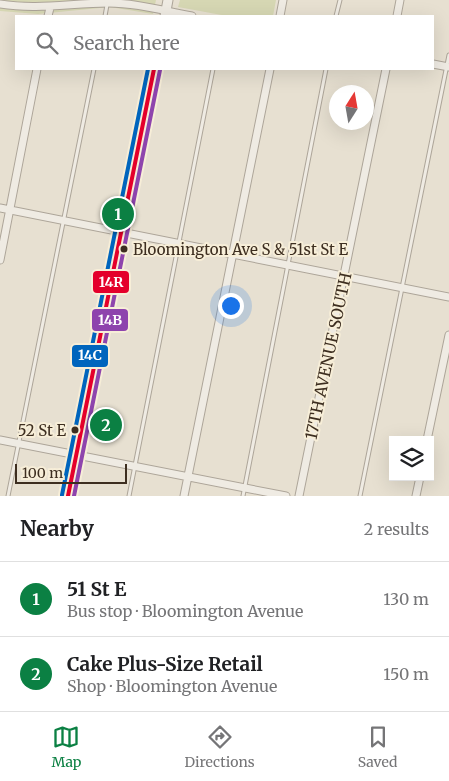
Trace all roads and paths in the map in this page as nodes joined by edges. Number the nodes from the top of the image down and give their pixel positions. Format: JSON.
{"nodes":[{"id":1,"x":168,"y":0,"type":"edge"},
{"id":2,"x":283,"y":0,"type":"edge"},
{"id":3,"x":340,"y":0,"type":"edge"},
{"id":4,"x":400,"y":0,"type":"edge"},
{"id":5,"x":108,"y":3,"type":"junction"},
{"id":6,"x":0,"y":4,"type":"edge"},
{"id":7,"x":50,"y":8,"type":"junction"},
{"id":8,"x":166,"y":14,"type":"edge"},
{"id":9,"x":48,"y":15,"type":"edge"},
{"id":10,"x":105,"y":15,"type":"edge"},
{"id":11,"x":179,"y":15,"type":"edge"},
{"id":12,"x":280,"y":15,"type":"edge"},
{"id":13,"x":336,"y":15,"type":"edge"},
{"id":14,"x":397,"y":15,"type":"edge"},
{"id":15,"x":449,"y":55,"type":"edge"},
{"id":16,"x":434,"y":64,"type":"edge"},
{"id":17,"x":448,"y":66,"type":"edge"},
{"id":18,"x":38,"y":70,"type":"edge"},
{"id":19,"x":94,"y":70,"type":"edge"},
{"id":20,"x":154,"y":70,"type":"edge"},
{"id":21,"x":213,"y":70,"type":"edge"},
{"id":22,"x":270,"y":70,"type":"edge"},
{"id":23,"x":326,"y":70,"type":"edge"},
{"id":24,"x":386,"y":70,"type":"edge"},
{"id":25,"x":0,"y":208,"type":"edge"},
{"id":26,"x":10,"y":210,"type":"junction"},
{"id":27,"x":63,"y":221,"type":"junction"},
{"id":28,"x":121,"y":232,"type":"junction"},
{"id":29,"x":178,"y":242,"type":"junction"},
{"id":30,"x":233,"y":254,"type":"junction"},
{"id":31,"x":0,"y":260,"type":"edge"},
{"id":32,"x":286,"y":264,"type":"junction"},
{"id":33,"x":345,"y":277,"type":"junction"},
{"id":34,"x":402,"y":288,"type":"junction"},
{"id":35,"x":449,"y":298,"type":"edge"},
{"id":36,"x":449,"y":335,"type":"edge"},
{"id":37,"x":429,"y":436,"type":"edge"},
{"id":38,"x":0,"y":440,"type":"edge"},
{"id":39,"x":18,"y":444,"type":"junction"},
{"id":40,"x":76,"y":455,"type":"junction"},
{"id":41,"x":135,"y":467,"type":"junction"},
{"id":42,"x":188,"y":477,"type":"junction"},
{"id":43,"x":419,"y":481,"type":"edge"},
{"id":44,"x":245,"y":488,"type":"junction"},
{"id":45,"x":8,"y":496,"type":"edge"},
{"id":46,"x":68,"y":496,"type":"edge"},
{"id":47,"x":129,"y":496,"type":"edge"},
{"id":48,"x":184,"y":496,"type":"edge"},
{"id":49,"x":243,"y":496,"type":"edge"},
{"id":50,"x":286,"y":496,"type":"edge"},
{"id":51,"x":299,"y":496,"type":"edge"},
{"id":52,"x":360,"y":496,"type":"edge"},
{"id":53,"x":416,"y":496,"type":"edge"}],
"edges":[{"from":1,"to":8,"type":"street"},
{"from":2,"to":12,"type":"street"},
{"from":3,"to":13,"type":"lane"},
{"from":4,"to":14,"type":"street"},
{"from":5,"to":7,"type":"street"},
{"from":5,"to":8,"type":"street"},
{"from":5,"to":10,"type":"lane"},
{"from":6,"to":7,"type":"street"},
{"from":7,"to":9,"type":"street"},
{"from":8,"to":11,"type":"street"},
{"from":15,"to":17,"type":"lane"},
{"from":16,"to":17,"type":"street"},
{"from":17,"to":34,"type":"lane"},
{"from":18,"to":26,"type":"street"},
{"from":19,"to":27,"type":"lane"},
{"from":20,"to":28,"type":"street"},
{"from":21,"to":29,"type":"lane"},
{"from":22,"to":30,"type":"street"},
{"from":23,"to":32,"type":"lane"},
{"from":24,"to":33,"type":"street","name":"17TH AVENUE SOUTH"},
{"from":25,"to":26,"type":"street"},
{"from":26,"to":27,"type":"street"},
{"from":26,"to":31,"type":"street"},
{"from":27,"to":28,"type":"street"},
{"from":27,"to":39,"type":"lane"},
{"from":28,"to":29,"type":"street"},
{"from":28,"to":40,"type":"street"},
{"from":29,"to":30,"type":"street"},
{"from":29,"to":41,"type":"lane"},
{"from":30,"to":32,"type":"street"},
{"from":30,"to":42,"type":"street"},
{"from":32,"to":33,"type":"street"},
{"from":32,"to":44,"type":"lane"},
{"from":33,"to":34,"type":"street"},
{"from":33,"to":51,"type":"street","name":"17TH AVENUE SOUTH"},
{"from":34,"to":35,"type":"street"},
{"from":34,"to":52,"type":"lane"},
{"from":36,"to":37,"type":"street"},
{"from":38,"to":39,"type":"street"},
{"from":39,"to":40,"type":"street"},
{"from":39,"to":45,"type":"lane"},
{"from":40,"to":41,"type":"street"},
{"from":40,"to":46,"type":"street"},
{"from":41,"to":42,"type":"street"},
{"from":41,"to":47,"type":"lane"},
{"from":42,"to":44,"type":"street"},
{"from":42,"to":48,"type":"street"},
{"from":43,"to":53,"type":"street"},
{"from":44,"to":49,"type":"lane"},
{"from":44,"to":50,"type":"street"}]}
